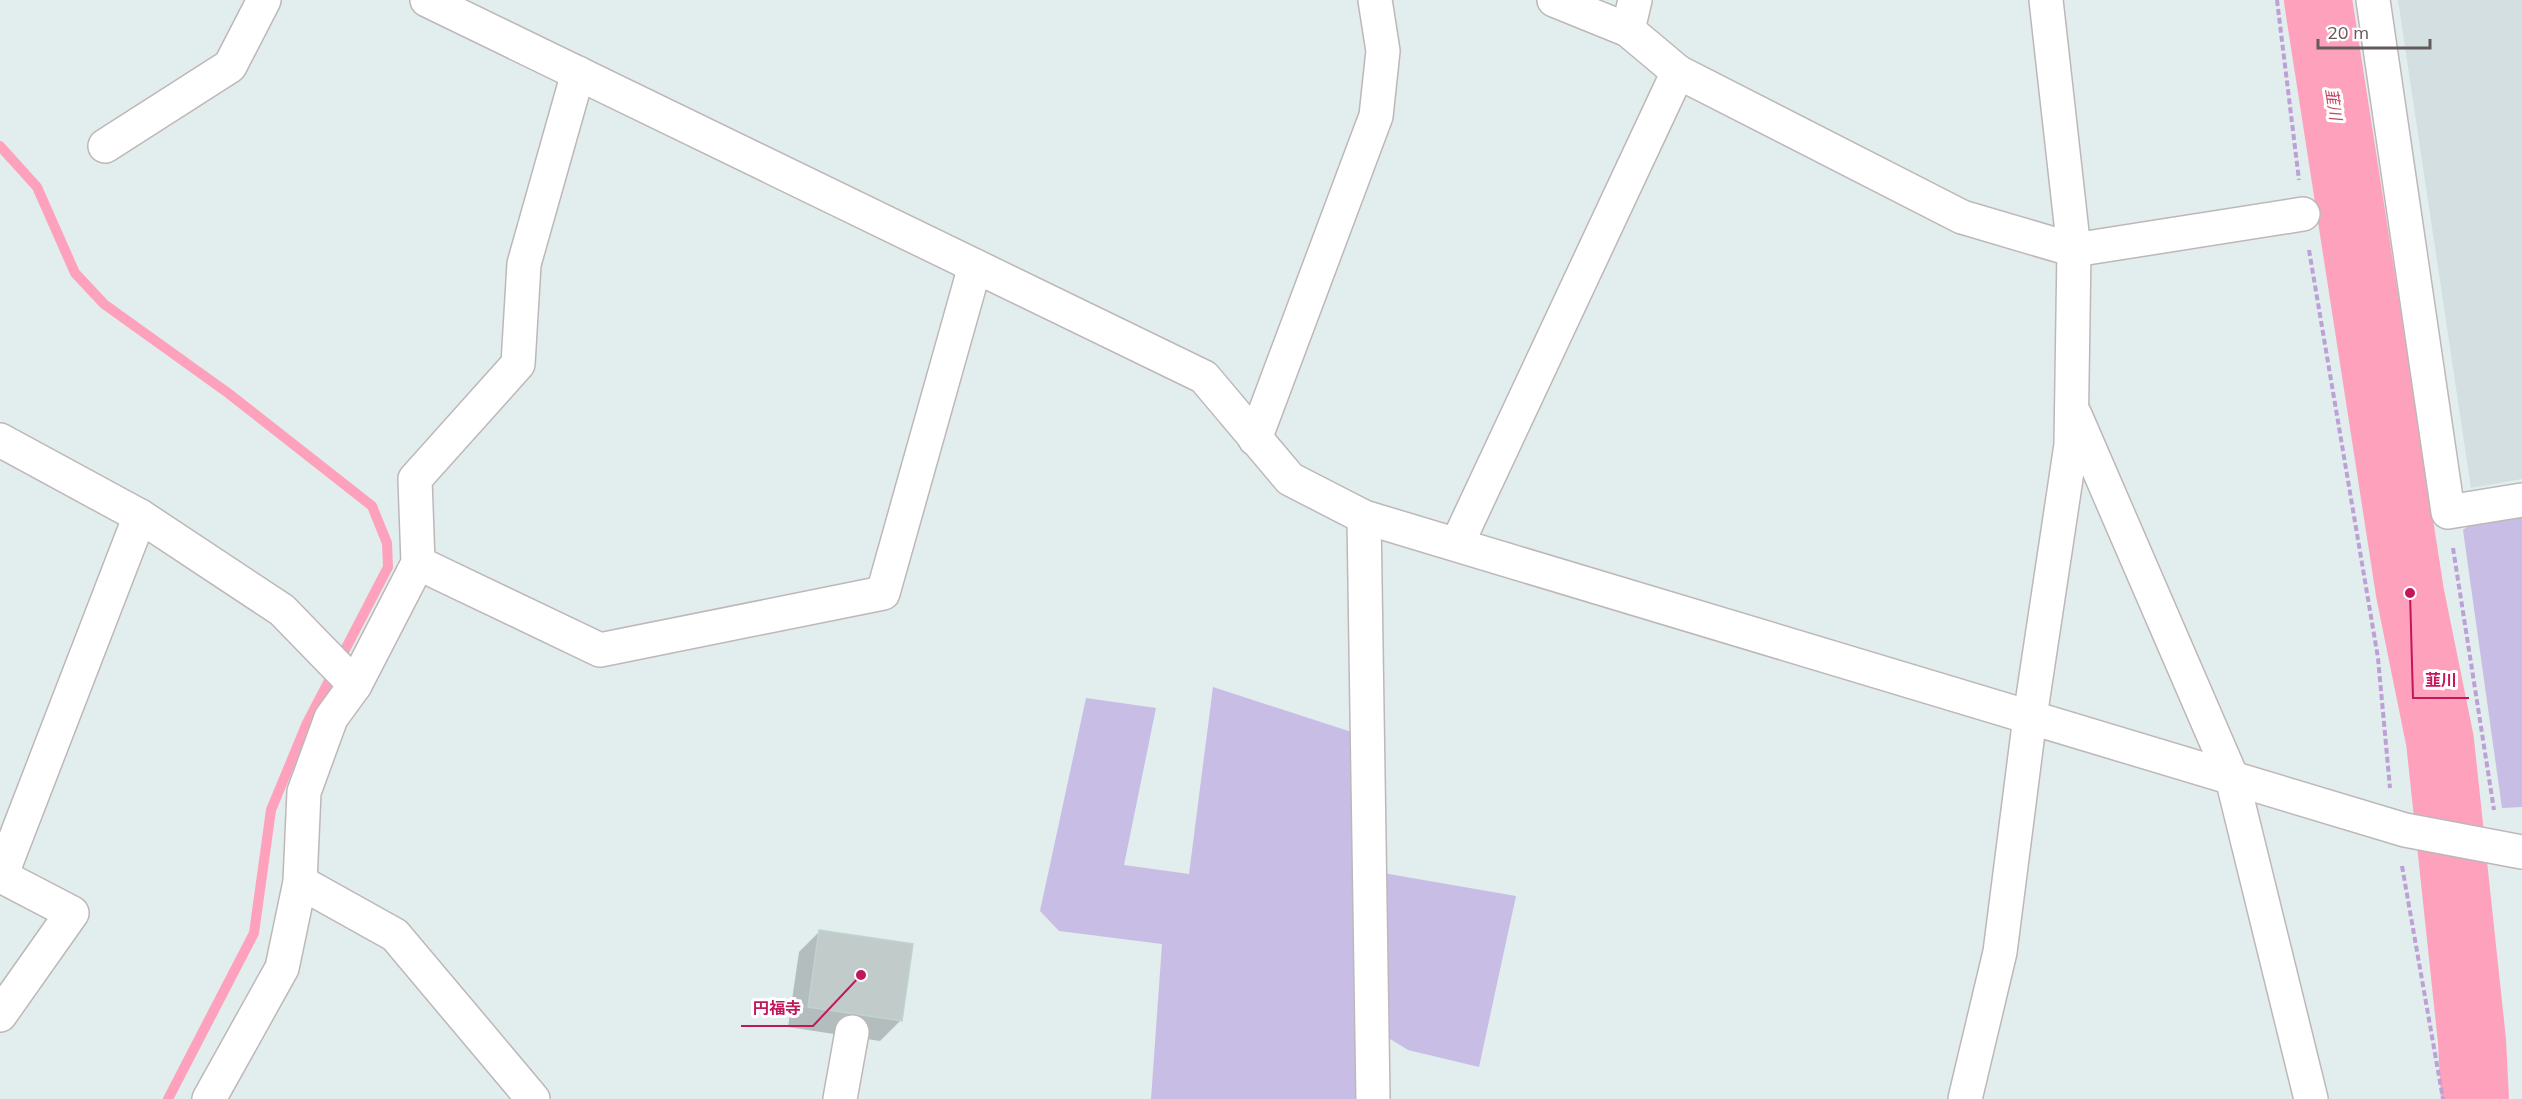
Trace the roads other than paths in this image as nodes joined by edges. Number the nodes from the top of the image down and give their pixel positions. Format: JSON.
{"nodes":[{"id":1,"x":264,"y":0,"type":"edge"},
{"id":2,"x":427,"y":0,"type":"edge"},
{"id":3,"x":1375,"y":0,"type":"edge"},
{"id":4,"x":1554,"y":0,"type":"edge"},
{"id":5,"x":2046,"y":0,"type":"edge"},
{"id":6,"x":2373,"y":0,"type":"edge"},
{"id":7,"x":1632,"y":15,"type":"edge"},
{"id":8,"x":1678,"y":72,"type":"junction"},
{"id":9,"x":578,"y":73,"type":"junction"},
{"id":10,"x":105,"y":146,"type":"dead end"},
{"id":11,"x":2303,"y":214,"type":"road end"},
{"id":12,"x":2074,"y":250,"type":"junction"},
{"id":13,"x":975,"y":266,"type":"junction"},
{"id":14,"x":2072,"y":407,"type":"junction"},
{"id":15,"x":1255,"y":439,"type":"junction"},
{"id":16,"x":0,"y":440,"type":"edge"},
{"id":17,"x":2522,"y":500,"type":"edge"},
{"id":18,"x":140,"y":516,"type":"junction"},
{"id":19,"x":1364,"y":517,"type":"junction"},
{"id":20,"x":1457,"y":544,"type":"junction"},
{"id":21,"x":418,"y":563,"type":"junction"},
{"id":22,"x":356,"y":685,"type":"junction"},
{"id":23,"x":2030,"y":717,"type":"junction"},
{"id":24,"x":2232,"y":778,"type":"junction"},
{"id":25,"x":2503,"y":849,"type":"edge"},
{"id":26,"x":300,"y":882,"type":"junction"},
{"id":27,"x":0,"y":1015,"type":"edge"},
{"id":28,"x":852,"y":1032,"type":"dead end"},
{"id":29,"x":209,"y":1099,"type":"edge"},
{"id":30,"x":532,"y":1099,"type":"edge"},
{"id":31,"x":840,"y":1099,"type":"edge"},
{"id":32,"x":1373,"y":1099,"type":"edge"},
{"id":33,"x":1965,"y":1099,"type":"edge"},
{"id":34,"x":2311,"y":1099,"type":"edge"}],
"edges":[{"from":1,"to":10,"type":"street"},
{"from":2,"to":9,"type":"street"},
{"from":3,"to":15,"type":"street"},
{"from":4,"to":7,"type":"street"},
{"from":5,"to":12,"type":"street"},
{"from":6,"to":17,"type":"street"},
{"from":7,"to":8,"type":"street"},
{"from":8,"to":12,"type":"street"},
{"from":8,"to":20,"type":"street"},
{"from":9,"to":13,"type":"street"},
{"from":9,"to":21,"type":"street"},
{"from":11,"to":12,"type":"street"},
{"from":12,"to":14,"type":"street"},
{"from":13,"to":15,"type":"street"},
{"from":13,"to":21,"type":"street"},
{"from":14,"to":23,"type":"street"},
{"from":14,"to":24,"type":"street"},
{"from":15,"to":19,"type":"street"},
{"from":16,"to":18,"type":"street"},
{"from":18,"to":22,"type":"street"},
{"from":18,"to":27,"type":"street"},
{"from":19,"to":20,"type":"street"},
{"from":19,"to":32,"type":"street"},
{"from":20,"to":23,"type":"street"},
{"from":21,"to":22,"type":"street"},
{"from":22,"to":26,"type":"street"},
{"from":23,"to":24,"type":"street"},
{"from":23,"to":33,"type":"street"},
{"from":24,"to":25,"type":"street"},
{"from":24,"to":34,"type":"street"},
{"from":26,"to":29,"type":"street"},
{"from":26,"to":30,"type":"street"},
{"from":28,"to":31,"type":"street"}]}
